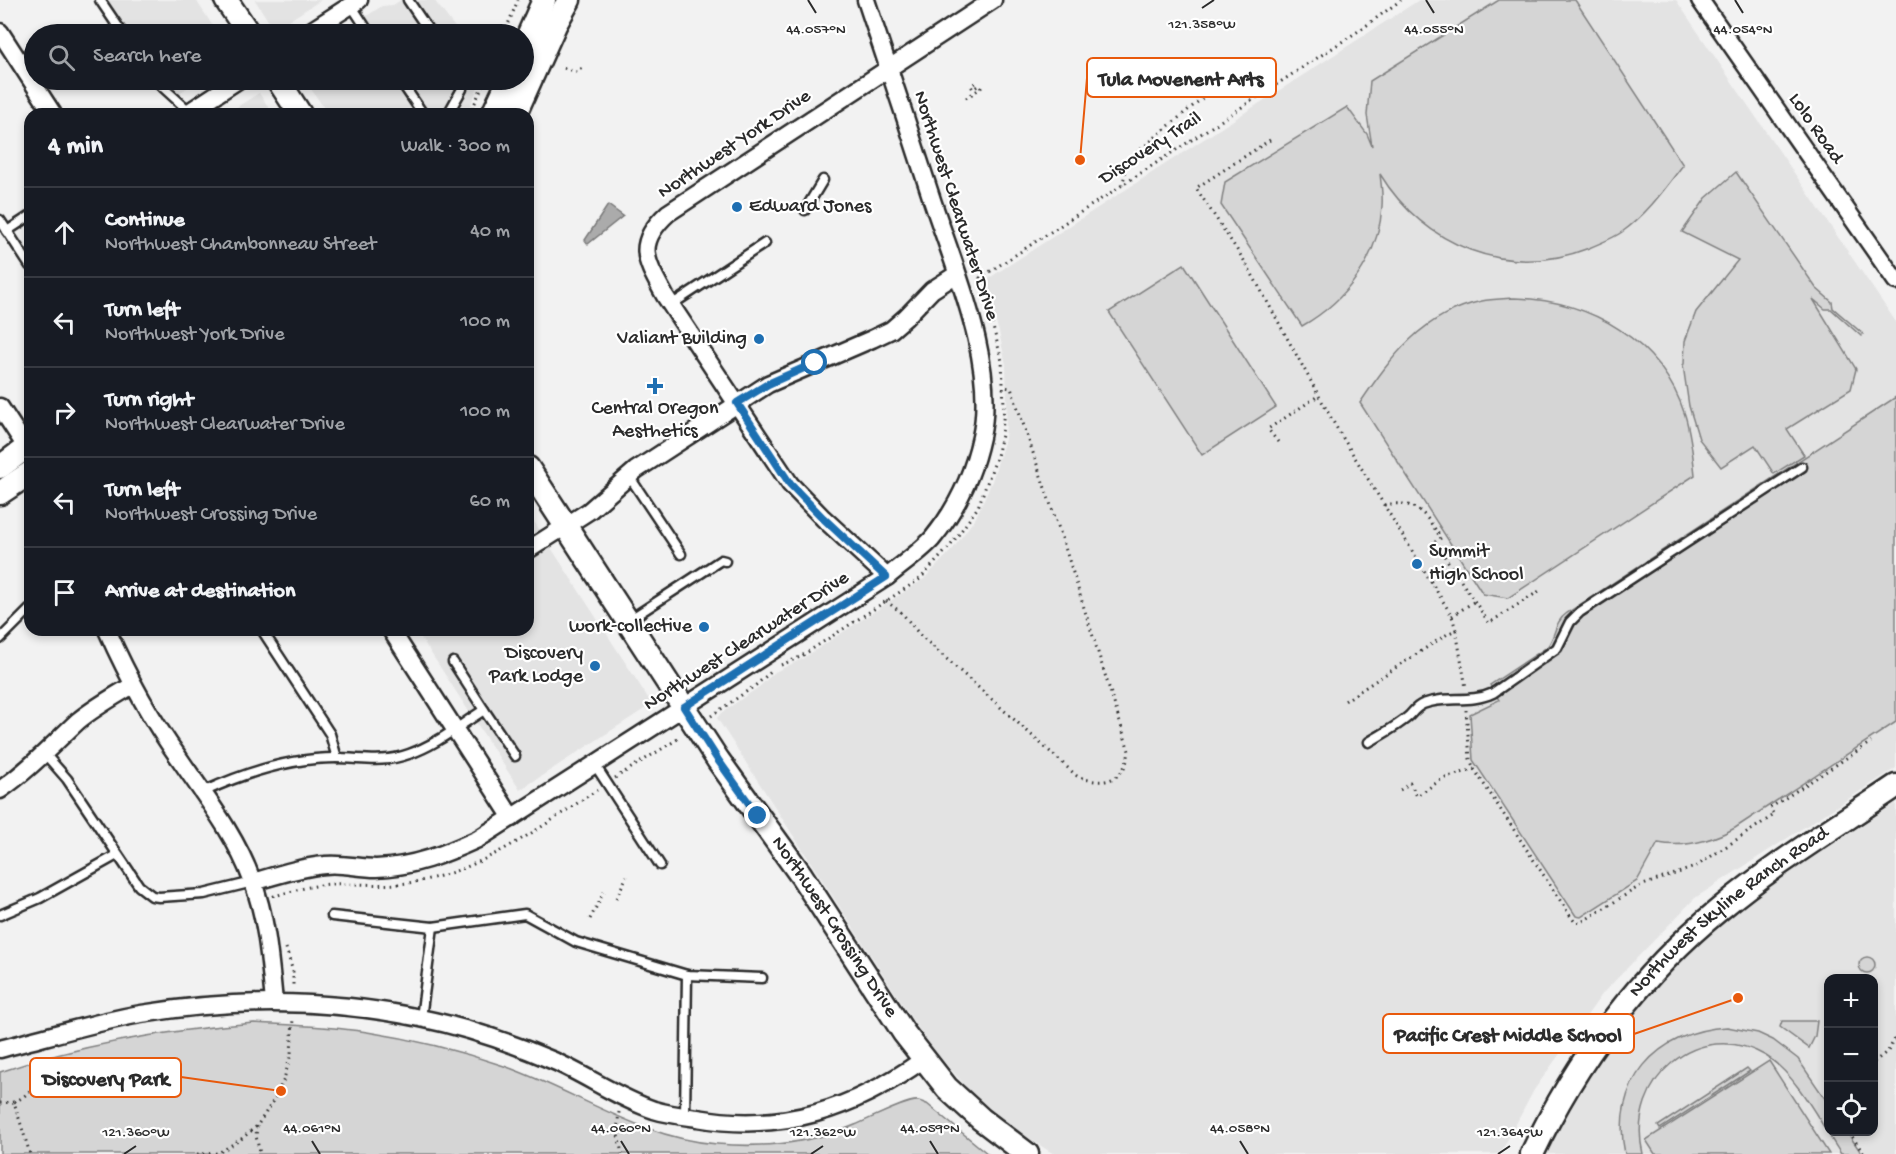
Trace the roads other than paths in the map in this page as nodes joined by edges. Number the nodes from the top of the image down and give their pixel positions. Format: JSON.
{"nodes":[{"id":1,"x":100,"y":0,"type":"edge"},
{"id":2,"x":226,"y":0,"type":"edge"},
{"id":3,"x":408,"y":0,"type":"edge"},
{"id":4,"x":544,"y":0,"type":"edge"},
{"id":5,"x":569,"y":0,"type":"edge"},
{"id":6,"x":866,"y":0,"type":"edge"},
{"id":7,"x":993,"y":0,"type":"edge"},
{"id":8,"x":1700,"y":0,"type":"edge"},
{"id":9,"x":353,"y":2,"type":"edge"},
{"id":10,"x":116,"y":24,"type":"edge"},
{"id":11,"x":242,"y":24,"type":"edge"},
{"id":12,"x":321,"y":24,"type":"edge"},
{"id":13,"x":365,"y":24,"type":"edge"},
{"id":14,"x":424,"y":24,"type":"edge"},
{"id":15,"x":533,"y":24,"type":"edge"},
{"id":16,"x":0,"y":32,"type":"edge"},
{"id":17,"x":889,"y":68,"type":"junction"},
{"id":18,"x":24,"y":69,"type":"edge"},
{"id":19,"x":534,"y":72,"type":"edge"},
{"id":20,"x":37,"y":90,"type":"edge"},
{"id":21,"x":165,"y":90,"type":"edge"},
{"id":22,"x":223,"y":90,"type":"edge"},
{"id":23,"x":284,"y":90,"type":"edge"},
{"id":24,"x":407,"y":90,"type":"edge"},
{"id":25,"x":461,"y":90,"type":"edge"},
{"id":26,"x":504,"y":90,"type":"edge"},
{"id":27,"x":526,"y":90,"type":"edge"},
{"id":28,"x":49,"y":108,"type":"edge"},
{"id":29,"x":184,"y":108,"type":"edge"},
{"id":30,"x":196,"y":108,"type":"edge"},
{"id":31,"x":296,"y":108,"type":"edge"},
{"id":32,"x":419,"y":108,"type":"edge"},
{"id":33,"x":451,"y":108,"type":"edge"},
{"id":34,"x":496,"y":108,"type":"edge"},
{"id":35,"x":518,"y":108,"type":"edge"},
{"id":36,"x":823,"y":180,"type":"dead end"},
{"id":37,"x":805,"y":210,"type":"dead end"},
{"id":38,"x":0,"y":220,"type":"edge"},
{"id":39,"x":24,"y":220,"type":"edge"},
{"id":40,"x":7,"y":231,"type":"junction"},
{"id":41,"x":765,"y":243,"type":"dead end"},
{"id":42,"x":24,"y":257,"type":"edge"},
{"id":43,"x":957,"y":274,"type":"junction"},
{"id":44,"x":1896,"y":281,"type":"edge"},
{"id":45,"x":671,"y":305,"type":"junction"},
{"id":46,"x":737,"y":403,"type":"junction"},
{"id":47,"x":0,"y":407,"type":"edge"},
{"id":48,"x":24,"y":441,"type":"edge"},
{"id":49,"x":24,"y":451,"type":"edge"},
{"id":50,"x":0,"y":466,"type":"edge"},
{"id":51,"x":1802,"y":467,"type":"dead end"},
{"id":52,"x":629,"y":476,"type":"junction"},
{"id":53,"x":24,"y":477,"type":"edge"},
{"id":54,"x":534,"y":477,"type":"edge"},
{"id":55,"x":0,"y":493,"type":"edge"},
{"id":56,"x":566,"y":526,"type":"junction"},
{"id":57,"x":534,"y":546,"type":"edge"},
{"id":58,"x":681,"y":554,"type":"dead end"},
{"id":59,"x":725,"y":561,"type":"dead end"},
{"id":60,"x":886,"y":577,"type":"junction"},
{"id":61,"x":24,"y":615,"type":"edge"},
{"id":62,"x":628,"y":621,"type":"junction"},
{"id":63,"x":110,"y":636,"type":"edge"},
{"id":64,"x":266,"y":636,"type":"edge"},
{"id":65,"x":399,"y":636,"type":"edge"},
{"id":66,"x":0,"y":639,"type":"edge"},
{"id":67,"x":453,"y":662,"type":"dead end"},
{"id":68,"x":133,"y":685,"type":"junction"},
{"id":69,"x":684,"y":707,"type":"junction"},
{"id":70,"x":484,"y":710,"type":"junction"},
{"id":71,"x":455,"y":729,"type":"junction"},
{"id":72,"x":1369,"y":742,"type":"dead end"},
{"id":73,"x":45,"y":754,"type":"junction"},
{"id":74,"x":514,"y":756,"type":"dead end"},
{"id":75,"x":337,"y":758,"type":"junction"},
{"id":76,"x":595,"y":765,"type":"junction"},
{"id":77,"x":1896,"y":786,"type":"edge"},
{"id":78,"x":0,"y":790,"type":"edge"},
{"id":79,"x":203,"y":792,"type":"junction"},
{"id":80,"x":512,"y":818,"type":"junction"},
{"id":81,"x":117,"y":855,"type":"junction"},
{"id":82,"x":660,"y":865,"type":"dead end"},
{"id":83,"x":253,"y":882,"type":"junction"},
{"id":84,"x":0,"y":915,"type":"edge"},
{"id":85,"x":332,"y":916,"type":"dead end"},
{"id":86,"x":433,"y":927,"type":"junction"},
{"id":87,"x":687,"y":975,"type":"junction"},
{"id":88,"x":762,"y":978,"type":"dead end"},
{"id":89,"x":274,"y":1002,"type":"junction"},
{"id":90,"x":421,"y":1018,"type":"junction"},
{"id":91,"x":0,"y":1049,"type":"edge"},
{"id":92,"x":924,"y":1059,"type":"junction"},
{"id":93,"x":685,"y":1116,"type":"junction"},
{"id":94,"x":1027,"y":1154,"type":"edge"},
{"id":95,"x":1533,"y":1154,"type":"edge"}],
"edges":[{"from":1,"to":10,"type":"lane"},
{"from":2,"to":11,"type":"street"},
{"from":3,"to":14,"type":"lane"},
{"from":4,"to":15,"type":"street"},
{"from":5,"to":19,"type":"street"},
{"from":6,"to":17,"type":"street","name":"Northwest Clearwater Drive"},
{"from":7,"to":17,"type":"street","name":"Northwest York Drive"},
{"from":8,"to":44,"type":"street","name":"Lolo Road"},
{"from":9,"to":12,"type":"street"},
{"from":9,"to":13,"type":"lane"},
{"from":16,"to":18,"type":"street"},
{"from":17,"to":43,"type":"street","name":"Northwest Clearwater Drive"},
{"from":17,"to":45,"type":"street","name":"Northwest York Drive"},
{"from":20,"to":28,"type":"street"},
{"from":21,"to":29,"type":"lane"},
{"from":22,"to":30,"type":"street"},
{"from":23,"to":31,"type":"street"},
{"from":24,"to":32,"type":"lane"},
{"from":25,"to":33,"type":"lane"},
{"from":26,"to":34,"type":"street"},
{"from":27,"to":35,"type":"street"},
{"from":36,"to":37,"type":"lane"},
{"from":38,"to":40,"type":"lane"},
{"from":39,"to":40,"type":"lane"},
{"from":40,"to":42,"type":"lane"},
{"from":41,"to":45,"type":"lane"},
{"from":43,"to":46,"type":"street"},
{"from":43,"to":60,"type":"street","name":"Northwest Clearwater Drive"},
{"from":45,"to":46,"type":"street","name":"Northwest York Drive"},
{"from":46,"to":52,"type":"street"},
{"from":46,"to":60,"type":"street","name":"Northwest York Drive"},
{"from":47,"to":48,"type":"street"},
{"from":49,"to":50,"type":"street"},
{"from":51,"to":72,"type":"lane"},
{"from":52,"to":56,"type":"street"},
{"from":52,"to":58,"type":"lane"},
{"from":53,"to":55,"type":"street"},
{"from":54,"to":56,"type":"street","name":"Northwest Crossing Drive"},
{"from":56,"to":57,"type":"street"},
{"from":56,"to":62,"type":"street","name":"Northwest Crossing Drive"},
{"from":59,"to":62,"type":"lane"},
{"from":60,"to":69,"type":"street","name":"Northwest Clearwater Drive"},
{"from":61,"to":66,"type":"lane"},
{"from":62,"to":69,"type":"street","name":"Northwest Crossing Drive"},
{"from":63,"to":68,"type":"street"},
{"from":64,"to":75,"type":"lane"},
{"from":65,"to":71,"type":"street"},
{"from":67,"to":70,"type":"lane"},
{"from":68,"to":73,"type":"street"},
{"from":68,"to":79,"type":"street"},
{"from":69,"to":76,"type":"street","name":"Northwest Clearwater Drive"},
{"from":69,"to":92,"type":"street","name":"Northwest Crossing Drive"},
{"from":70,"to":71,"type":"lane"},
{"from":70,"to":74,"type":"lane"},
{"from":71,"to":75,"type":"lane"},
{"from":71,"to":80,"type":"street"},
{"from":73,"to":78,"type":"street"},
{"from":73,"to":81,"type":"lane"},
{"from":75,"to":79,"type":"lane"},
{"from":76,"to":80,"type":"street","name":"Northwest Clearwater Drive"},
{"from":76,"to":82,"type":"lane"},
{"from":77,"to":95,"type":"street","name":"Northwest Skyline Ranch Road"},
{"from":79,"to":83,"type":"street"},
{"from":80,"to":83,"type":"street","name":"Northwest Clearwater Drive"},
{"from":81,"to":83,"type":"lane"},
{"from":81,"to":84,"type":"lane"},
{"from":83,"to":89,"type":"street"},
{"from":85,"to":86,"type":"lane"},
{"from":86,"to":87,"type":"lane"},
{"from":86,"to":90,"type":"lane"},
{"from":87,"to":88,"type":"lane"},
{"from":87,"to":93,"type":"lane"},
{"from":89,"to":90,"type":"street"},
{"from":89,"to":91,"type":"street"},
{"from":90,"to":93,"type":"street"},
{"from":92,"to":93,"type":"street"},
{"from":92,"to":94,"type":"street","name":"Northwest Crossing Drive"}]}
